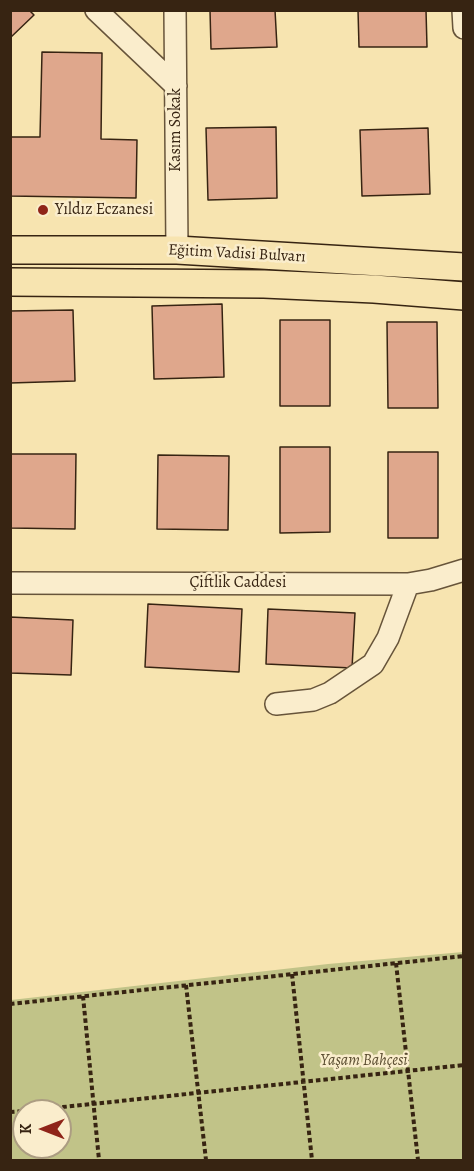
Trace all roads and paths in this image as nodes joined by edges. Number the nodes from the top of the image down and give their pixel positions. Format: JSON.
{"nodes":[{"id":1,"x":96,"y":10,"type":"edge"},
{"id":2,"x":175,"y":10,"type":"edge"},
{"id":3,"x":463,"y":10,"type":"edge"},
{"id":4,"x":464,"y":28,"type":"edge"},
{"id":5,"x":176,"y":86,"type":"junction"},
{"id":6,"x":10,"y":250,"type":"edge"},
{"id":7,"x":177,"y":250,"type":"junction"},
{"id":8,"x":464,"y":267,"type":"edge"},
{"id":9,"x":10,"y":282,"type":"edge"},
{"id":10,"x":464,"y":296,"type":"edge"},
{"id":11,"x":464,"y":570,"type":"edge"},
{"id":12,"x":10,"y":583,"type":"edge"},
{"id":13,"x":408,"y":584,"type":"junction"},
{"id":14,"x":276,"y":704,"type":"dead end"},
{"id":15,"x":464,"y":956,"type":"edge"},
{"id":16,"x":396,"y":963,"type":"junction"},
{"id":17,"x":292,"y":974,"type":"junction"},
{"id":18,"x":186,"y":986,"type":"junction"},
{"id":19,"x":83,"y":996,"type":"junction"},
{"id":20,"x":10,"y":1004,"type":"edge"},
{"id":21,"x":464,"y":1065,"type":"edge"},
{"id":22,"x":409,"y":1071,"type":"junction"},
{"id":23,"x":303,"y":1082,"type":"junction"},
{"id":24,"x":199,"y":1094,"type":"junction"},
{"id":25,"x":93,"y":1104,"type":"junction"},
{"id":26,"x":72,"y":1106,"type":"edge"},
{"id":27,"x":99,"y":1161,"type":"edge"},
{"id":28,"x":206,"y":1161,"type":"edge"},
{"id":29,"x":312,"y":1161,"type":"edge"},
{"id":30,"x":418,"y":1161,"type":"edge"}],
"edges":[{"from":1,"to":5,"type":"street"},
{"from":2,"to":5,"type":"street","name":"Kasım Sokak"},
{"from":3,"to":4,"type":"street"},
{"from":5,"to":7,"type":"street","name":"Kasım Sokak"},
{"from":6,"to":7,"type":"main road","name":"Eğitim Vadisi Bulvarı"},
{"from":7,"to":8,"type":"main road","name":"Eğitim Vadisi Bulvarı"},
{"from":9,"to":10,"type":"main road","name":"Eğitim Vadisi Bulvarı"},
{"from":11,"to":13,"type":"street","name":"Çiftlik Caddesi"},
{"from":12,"to":13,"type":"street","name":"Çiftlik Caddesi"},
{"from":13,"to":14,"type":"street"},
{"from":15,"to":16,"type":"path"},
{"from":16,"to":17,"type":"path"},
{"from":16,"to":22,"type":"path"},
{"from":17,"to":18,"type":"path"},
{"from":17,"to":23,"type":"path"},
{"from":18,"to":19,"type":"path"},
{"from":18,"to":24,"type":"path"},
{"from":19,"to":20,"type":"path"},
{"from":19,"to":25,"type":"path"},
{"from":21,"to":22,"type":"path"},
{"from":22,"to":23,"type":"path"},
{"from":22,"to":30,"type":"path"},
{"from":23,"to":24,"type":"path"},
{"from":23,"to":29,"type":"path"},
{"from":24,"to":25,"type":"path"},
{"from":24,"to":28,"type":"path"},
{"from":25,"to":26,"type":"path"},
{"from":25,"to":27,"type":"path"}]}
